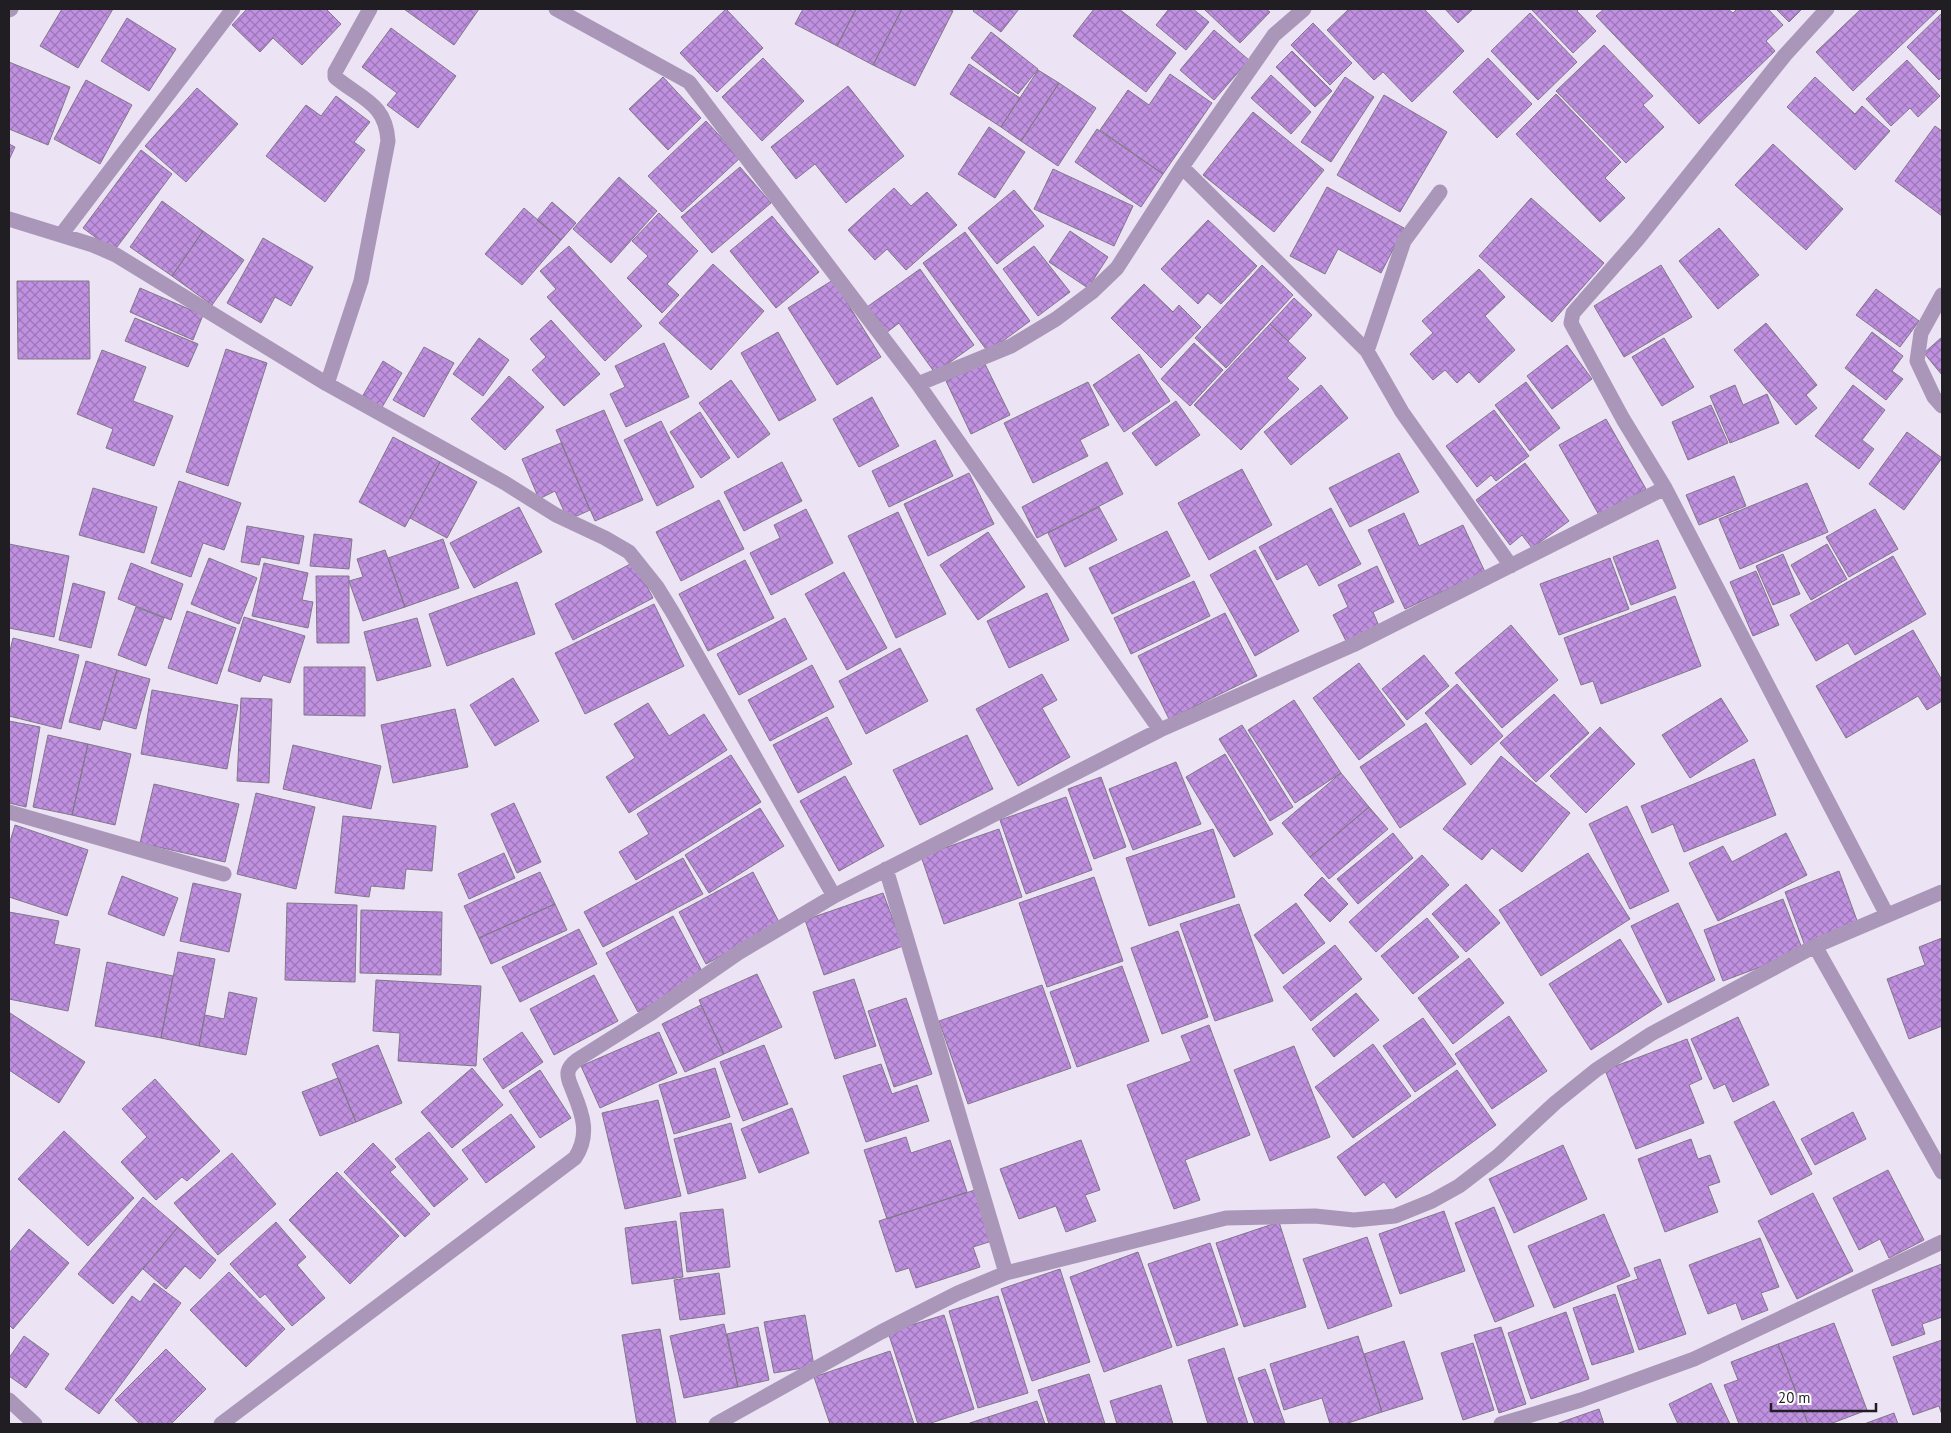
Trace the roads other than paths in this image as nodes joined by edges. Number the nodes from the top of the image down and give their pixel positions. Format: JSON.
{"nodes":[{"id":1,"x":233,"y":9,"type":"edge"},
{"id":2,"x":370,"y":9,"type":"edge"},
{"id":3,"x":556,"y":9,"type":"edge"},
{"id":4,"x":1304,"y":9,"type":"edge"},
{"id":5,"x":1827,"y":9,"type":"edge"},
{"id":6,"x":1182,"y":167,"type":"junction"},
{"id":7,"x":1440,"y":192,"type":"dead end"},
{"id":8,"x":9,"y":219,"type":"edge"},
{"id":9,"x":61,"y":235,"type":"junction"},
{"id":10,"x":1942,"y":295,"type":"edge"},
{"id":11,"x":1367,"y":351,"type":"junction"},
{"id":12,"x":327,"y":384,"type":"junction"},
{"id":13,"x":918,"y":384,"type":"junction"},
{"id":14,"x":1942,"y":406,"type":"edge"},
{"id":15,"x":1665,"y":488,"type":"junction"},
{"id":16,"x":1511,"y":566,"type":"junction"},
{"id":17,"x":1160,"y":730,"type":"junction"},
{"id":18,"x":9,"y":812,"type":"edge"},
{"id":19,"x":886,"y":868,"type":"junction"},
{"id":20,"x":224,"y":874,"type":"dead end"},
{"id":21,"x":1942,"y":892,"type":"edge"},
{"id":22,"x":834,"y":896,"type":"junction"},
{"id":23,"x":1887,"y":915,"type":"junction"},
{"id":24,"x":1815,"y":946,"type":"junction"},
{"id":25,"x":1942,"y":1172,"type":"edge"},
{"id":26,"x":1942,"y":1242,"type":"edge"},
{"id":27,"x":1006,"y":1274,"type":"junction"},
{"id":28,"x":9,"y":1400,"type":"edge"},
{"id":29,"x":35,"y":1424,"type":"edge"},
{"id":30,"x":221,"y":1424,"type":"edge"},
{"id":31,"x":716,"y":1424,"type":"edge"},
{"id":32,"x":1501,"y":1424,"type":"edge"}],
"edges":[{"from":1,"to":9,"type":"street"},
{"from":2,"to":12,"type":"street"},
{"from":3,"to":13,"type":"street"},
{"from":4,"to":6,"type":"street"},
{"from":5,"to":15,"type":"street"},
{"from":6,"to":11,"type":"street"},
{"from":6,"to":13,"type":"street"},
{"from":7,"to":11,"type":"street"},
{"from":8,"to":9,"type":"street"},
{"from":9,"to":12,"type":"street"},
{"from":10,"to":14,"type":"street"},
{"from":11,"to":16,"type":"street"},
{"from":12,"to":22,"type":"street"},
{"from":13,"to":17,"type":"street"},
{"from":15,"to":16,"type":"street"},
{"from":15,"to":23,"type":"street"},
{"from":16,"to":17,"type":"street"},
{"from":17,"to":19,"type":"street"},
{"from":18,"to":20,"type":"street"},
{"from":19,"to":22,"type":"street"},
{"from":19,"to":27,"type":"street"},
{"from":21,"to":23,"type":"street"},
{"from":22,"to":30,"type":"street"},
{"from":23,"to":24,"type":"street"},
{"from":24,"to":25,"type":"street"},
{"from":24,"to":27,"type":"street"},
{"from":26,"to":32,"type":"street"},
{"from":27,"to":31,"type":"street"},
{"from":28,"to":29,"type":"street"}]}
